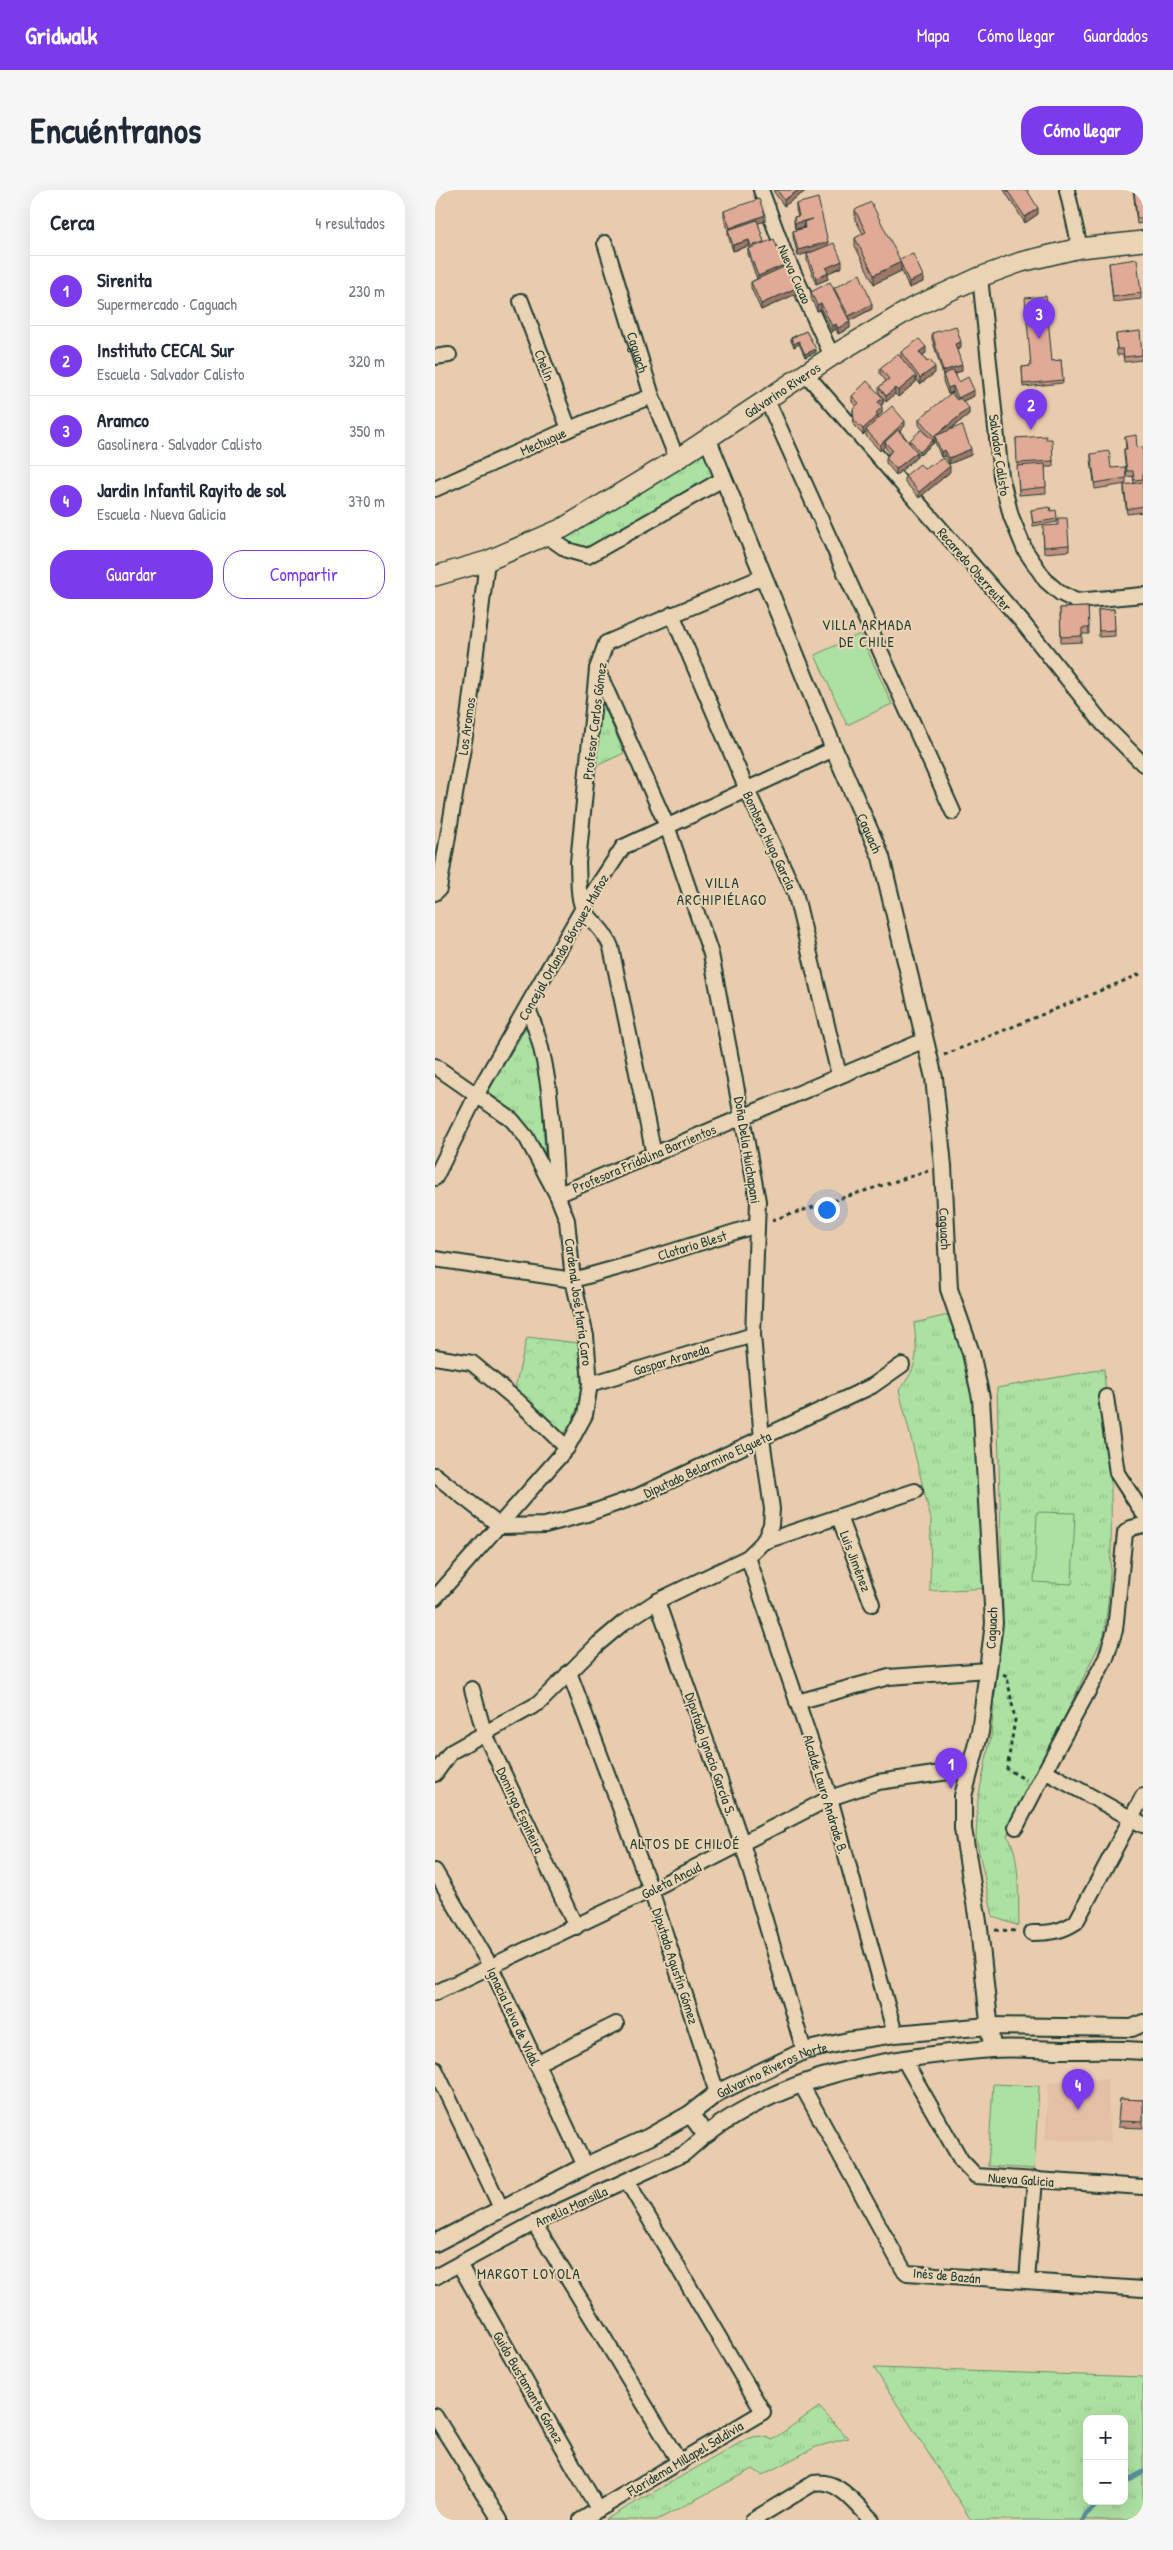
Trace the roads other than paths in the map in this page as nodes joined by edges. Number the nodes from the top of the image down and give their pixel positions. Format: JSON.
{"nodes":[{"id":1,"x":761,"y":190,"type":"edge"},
{"id":2,"x":1067,"y":190,"type":"edge"},
{"id":3,"x":1143,"y":241,"type":"edge"},
{"id":4,"x":605,"y":243,"type":"dead end"},
{"id":5,"x":1081,"y":248,"type":"junction"},
{"id":6,"x":980,"y":277,"type":"junction"},
{"id":7,"x":521,"y":300,"type":"dead end"},
{"id":8,"x":449,"y":354,"type":"dead end"},
{"id":9,"x":832,"y":356,"type":"junction"},
{"id":10,"x":435,"y":357,"type":"edge"},
{"id":11,"x":806,"y":374,"type":"junction"},
{"id":12,"x":652,"y":396,"type":"junction"},
{"id":13,"x":767,"y":400,"type":"junction"},
{"id":14,"x":569,"y":429,"type":"junction"},
{"id":15,"x":708,"y":440,"type":"junction"},
{"id":16,"x":677,"y":459,"type":"junction"},
{"id":17,"x":723,"y":478,"type":"junction"},
{"id":18,"x":435,"y":489,"type":"edge"},
{"id":19,"x":547,"y":536,"type":"junction"},
{"id":20,"x":487,"y":561,"type":"junction"},
{"id":21,"x":435,"y":576,"type":"edge"},
{"id":22,"x":762,"y":577,"type":"junction"},
{"id":23,"x":1143,"y":595,"type":"edge"},
{"id":24,"x":672,"y":614,"type":"junction"},
{"id":25,"x":597,"y":669,"type":"junction"},
{"id":26,"x":833,"y":749,"type":"junction"},
{"id":27,"x":1143,"y":764,"type":"edge"},
{"id":28,"x":747,"y":790,"type":"junction"},
{"id":29,"x":953,"y":812,"type":"dead end"},
{"id":30,"x":667,"y":826,"type":"junction"},
{"id":31,"x":437,"y":891,"type":"edge"},
{"id":32,"x":583,"y":908,"type":"junction"},
{"id":33,"x":528,"y":1008,"type":"junction"},
{"id":34,"x":925,"y":1040,"type":"junction"},
{"id":35,"x":435,"y":1066,"type":"edge"},
{"id":36,"x":839,"y":1075,"type":"junction"},
{"id":37,"x":477,"y":1094,"type":"junction"},
{"id":38,"x":743,"y":1115,"type":"junction"},
{"id":39,"x":654,"y":1155,"type":"junction"},
{"id":40,"x":435,"y":1178,"type":"edge"},
{"id":41,"x":557,"y":1195,"type":"junction"},
{"id":42,"x":757,"y":1225,"type":"junction"},
{"id":43,"x":435,"y":1259,"type":"edge"},
{"id":44,"x":573,"y":1280,"type":"junction"},
{"id":45,"x":753,"y":1335,"type":"junction"},
{"id":46,"x":435,"y":1357,"type":"edge"},
{"id":47,"x":901,"y":1365,"type":"dead end"},
{"id":48,"x":590,"y":1384,"type":"junction"},
{"id":49,"x":1106,"y":1397,"type":"dead end"},
{"id":50,"x":762,"y":1439,"type":"junction"},
{"id":51,"x":567,"y":1448,"type":"junction"},
{"id":52,"x":435,"y":1475,"type":"edge"},
{"id":53,"x":915,"y":1490,"type":"dead end"},
{"id":54,"x":1143,"y":1513,"type":"edge"},
{"id":55,"x":839,"y":1517,"type":"junction"},
{"id":56,"x":1143,"y":1525,"type":"edge"},
{"id":57,"x":500,"y":1526,"type":"junction"},
{"id":58,"x":763,"y":1542,"type":"junction"},
{"id":59,"x":748,"y":1556,"type":"junction"},
{"id":60,"x":435,"y":1598,"type":"edge"},
{"id":61,"x":657,"y":1601,"type":"junction"},
{"id":62,"x":872,"y":1604,"type":"dead end"},
{"id":63,"x":988,"y":1670,"type":"junction"},
{"id":64,"x":569,"y":1672,"type":"junction"},
{"id":65,"x":472,"y":1689,"type":"dead end"},
{"id":66,"x":797,"y":1702,"type":"junction"},
{"id":67,"x":484,"y":1732,"type":"junction"},
{"id":68,"x":970,"y":1770,"type":"junction"},
{"id":69,"x":1045,"y":1772,"type":"junction"},
{"id":70,"x":435,"y":1774,"type":"edge"},
{"id":71,"x":1143,"y":1796,"type":"edge"},
{"id":72,"x":830,"y":1798,"type":"junction"},
{"id":73,"x":1137,"y":1822,"type":"edge"},
{"id":74,"x":1016,"y":1827,"type":"dead end"},
{"id":75,"x":742,"y":1843,"type":"junction"},
{"id":76,"x":435,"y":1871,"type":"edge"},
{"id":77,"x":651,"y":1890,"type":"junction"},
{"id":78,"x":576,"y":1927,"type":"junction"},
{"id":79,"x":1032,"y":1933,"type":"road end"},
{"id":80,"x":491,"y":1967,"type":"junction"},
{"id":81,"x":435,"y":1993,"type":"edge"},
{"id":82,"x":1143,"y":2023,"type":"edge"},
{"id":83,"x":615,"y":2024,"type":"dead end"},
{"id":84,"x":989,"y":2026,"type":"junction"},
{"id":85,"x":895,"y":2034,"type":"junction"},
{"id":86,"x":992,"y":2049,"type":"junction"},
{"id":87,"x":1141,"y":2051,"type":"edge"},
{"id":88,"x":804,"y":2052,"type":"junction"},
{"id":89,"x":904,"y":2060,"type":"junction"},
{"id":90,"x":537,"y":2064,"type":"junction"},
{"id":91,"x":435,"y":2069,"type":"edge"},
{"id":92,"x":801,"y":2084,"type":"junction"},
{"id":93,"x":717,"y":2093,"type":"junction"},
{"id":94,"x":690,"y":2114,"type":"junction"},
{"id":95,"x":707,"y":2135,"type":"junction"},
{"id":96,"x":585,"y":2166,"type":"junction"},
{"id":97,"x":1035,"y":2179,"type":"junction"},
{"id":98,"x":627,"y":2181,"type":"junction"},
{"id":99,"x":1143,"y":2187,"type":"edge"},
{"id":100,"x":501,"y":2208,"type":"junction"},
{"id":101,"x":534,"y":2223,"type":"junction"},
{"id":102,"x":435,"y":2243,"type":"edge"},
{"id":103,"x":459,"y":2264,"type":"junction"},
{"id":104,"x":435,"y":2277,"type":"edge"},
{"id":105,"x":1027,"y":2281,"type":"junction"},
{"id":106,"x":1143,"y":2289,"type":"edge"},
{"id":107,"x":435,"y":2416,"type":"edge"},
{"id":108,"x":680,"y":2463,"type":"junction"},
{"id":109,"x":598,"y":2509,"type":"junction"},
{"id":110,"x":500,"y":2520,"type":"edge"},
{"id":111,"x":581,"y":2520,"type":"edge"},
{"id":112,"x":753,"y":2520,"type":"edge"},
{"id":113,"x":872,"y":2520,"type":"edge"}],
"edges":[{"from":1,"to":9,"type":"street","name":"Nueva Cucao"},
{"from":2,"to":5,"type":"street"},
{"from":3,"to":5,"type":"main road","name":"Galvarino Riveros"},
{"from":4,"to":12,"type":"street","name":"Caguach"},
{"from":5,"to":6,"type":"main road","name":"Galvarino Riveros"},
{"from":6,"to":9,"type":"main road","name":"Galvarino Riveros"},
{"from":6,"to":23,"type":"street","name":"Salvador Calisto"},
{"from":7,"to":14,"type":"street","name":"Chelín"},
{"from":8,"to":10,"type":"street"},
{"from":9,"to":11,"type":"main road","name":"Galvarino Riveros"},
{"from":11,"to":13,"type":"main road","name":"Galvarino Riveros"},
{"from":11,"to":27,"type":"street","name":"Recaredo Oberreuter"},
{"from":12,"to":14,"type":"street","name":"Mechuque"},
{"from":12,"to":16,"type":"street","name":"Caguach"},
{"from":13,"to":15,"type":"main road","name":"Galvarino Riveros"},
{"from":13,"to":29,"type":"street"},
{"from":14,"to":18,"type":"street","name":"Mechuque"},
{"from":15,"to":16,"type":"main road","name":"Galvarino Riveros"},
{"from":15,"to":17,"type":"street","name":"Caguach"},
{"from":16,"to":19,"type":"main road","name":"Galvarino Riveros"},
{"from":17,"to":19,"type":"street"},
{"from":17,"to":22,"type":"street","name":"Caguach"},
{"from":19,"to":20,"type":"main road","name":"Galvarino Riveros"},
{"from":20,"to":21,"type":"main road","name":"Galvarino Riveros"},
{"from":20,"to":31,"type":"street","name":"Los Aromos"},
{"from":22,"to":24,"type":"street","name":"Profesor Carlos Gómez"},
{"from":22,"to":26,"type":"street","name":"Caguach"},
{"from":24,"to":25,"type":"street","name":"Profesor Carlos Gómez"},
{"from":24,"to":28,"type":"street","name":"Bombero Hugo García"},
{"from":25,"to":30,"type":"street","name":"Doña Delia Huichapani"},
{"from":25,"to":32,"type":"street","name":"Profesor Carlos Gómez"},
{"from":26,"to":28,"type":"street","name":"Concejal Orlando Bórquez Muñoz"},
{"from":26,"to":34,"type":"street","name":"Caguach"},
{"from":28,"to":30,"type":"street","name":"Concejal Orlando Bórquez Muñoz"},
{"from":28,"to":36,"type":"street","name":"Bombero Hugo García"},
{"from":30,"to":32,"type":"street","name":"Concejal Orlando Bórquez Muñoz"},
{"from":30,"to":38,"type":"street","name":"Doña Delia Huichapani"},
{"from":32,"to":33,"type":"street","name":"Concejal Orlando Bórquez Muñoz"},
{"from":32,"to":39,"type":"street"},
{"from":33,"to":37,"type":"street","name":"Concejal Orlando Bórquez Muñoz"},
{"from":33,"to":41,"type":"street"},
{"from":34,"to":36,"type":"street","name":"Profesora Fridolina Barrientos"},
{"from":34,"to":63,"type":"street","name":"Caguach"},
{"from":35,"to":37,"type":"street","name":"Cardenal José María Caro"},
{"from":36,"to":38,"type":"street","name":"Profesora Fridolina Barrientos"},
{"from":37,"to":40,"type":"street","name":"Concejal Orlando Bórquez Muñoz"},
{"from":37,"to":41,"type":"street","name":"Cardenal José María Caro"},
{"from":38,"to":39,"type":"street","name":"Profesora Fridolina Barrientos"},
{"from":38,"to":42,"type":"street","name":"Doña Delia Huichapani"},
{"from":39,"to":41,"type":"street","name":"Profesora Fridolina Barrientos"},
{"from":41,"to":44,"type":"street","name":"Cardenal José María Caro"},
{"from":42,"to":44,"type":"street","name":"Clotario Blest"},
{"from":42,"to":45,"type":"street","name":"Doña Delia Huichapani"},
{"from":43,"to":44,"type":"street","name":"Clotario Blest"},
{"from":44,"to":48,"type":"street","name":"Cardenal José María Caro"},
{"from":45,"to":48,"type":"street","name":"Gaspar Araneda"},
{"from":45,"to":50,"type":"street","name":"Doña Delia Huichapani"},
{"from":46,"to":51,"type":"street"},
{"from":47,"to":50,"type":"street","name":"Diputado Belarmino Elgueta"},
{"from":48,"to":51,"type":"street","name":"Cardenal José María Caro"},
{"from":49,"to":54,"type":"street"},
{"from":50,"to":57,"type":"street","name":"Diputado Belarmino Elgueta"},
{"from":50,"to":58,"type":"street","name":"Doña Delia Huichapani"},
{"from":51,"to":57,"type":"street","name":"Cardenal José María Caro"},
{"from":52,"to":57,"type":"street"},
{"from":53,"to":55,"type":"street","name":"Luis Jiménez"},
{"from":55,"to":58,"type":"street","name":"Luis Jiménez"},
{"from":55,"to":62,"type":"street","name":"Luis Jiménez"},
{"from":56,"to":69,"type":"street"},
{"from":57,"to":60,"type":"street","name":"Cardenal José María Caro"},
{"from":58,"to":59,"type":"street"},
{"from":59,"to":61,"type":"street"},
{"from":59,"to":66,"type":"street","name":"Alcalde Lauro Andrade B."},
{"from":61,"to":64,"type":"street"},
{"from":61,"to":75,"type":"street","name":"Diputado Ignacio García S."},
{"from":63,"to":66,"type":"street"},
{"from":63,"to":68,"type":"street","name":"Caguach"},
{"from":64,"to":67,"type":"street"},
{"from":64,"to":77,"type":"street","name":"Diputado Agustín Gómez"},
{"from":65,"to":67,"type":"street","name":"Domingo Espiñeira"},
{"from":66,"to":72,"type":"street","name":"Alcalde Lauro Andrade B."},
{"from":67,"to":70,"type":"street"},
{"from":67,"to":78,"type":"street","name":"Domingo Espiñeira"},
{"from":68,"to":72,"type":"street","name":"Goleta Ancud"},
{"from":68,"to":84,"type":"street","name":"Caguach"},
{"from":69,"to":73,"type":"street"},
{"from":69,"to":74,"type":"street"},
{"from":71,"to":73,"type":"street"},
{"from":72,"to":75,"type":"street","name":"Goleta Ancud"},
{"from":72,"to":85,"type":"street","name":"Alcalde Lauro Andrade B."},
{"from":73,"to":79,"type":"street"},
{"from":75,"to":77,"type":"street","name":"Goleta Ancud"},
{"from":75,"to":88,"type":"street","name":"Diputado Ignacio García S."},
{"from":76,"to":80,"type":"street","name":"Ignacia Leiva de Vidal"},
{"from":77,"to":78,"type":"street","name":"Goleta Ancud"},
{"from":77,"to":93,"type":"street","name":"Diputado Agustín Gómez"},
{"from":78,"to":80,"type":"street","name":"Goleta Ancud"},
{"from":80,"to":81,"type":"street","name":"Goleta Ancud"},
{"from":80,"to":90,"type":"street","name":"Ignacia Leiva de Vidal"},
{"from":82,"to":84,"type":"street","name":"Galvarino Riveros Norte"},
{"from":83,"to":90,"type":"street"},
{"from":84,"to":85,"type":"street","name":"Galvarino Riveros Norte"},
{"from":84,"to":86,"type":"street","name":"Caguach"},
{"from":85,"to":88,"type":"street","name":"Galvarino Riveros Norte"},
{"from":86,"to":87,"type":"street"},
{"from":86,"to":89,"type":"street"},
{"from":88,"to":93,"type":"street","name":"Galvarino Riveros Norte"},
{"from":89,"to":92,"type":"street"},
{"from":89,"to":97,"type":"street","name":"Nueva Galicia"},
{"from":90,"to":96,"type":"street","name":"Ignacia Leiva de Vidal"},
{"from":91,"to":100,"type":"street"},
{"from":92,"to":95,"type":"street"},
{"from":92,"to":105,"type":"street","name":"Inés de Bazán"},
{"from":93,"to":94,"type":"street","name":"Galvarino Riveros Norte"},
{"from":94,"to":95,"type":"street"},
{"from":94,"to":96,"type":"street","name":"Galvarino Riveros Norte"},
{"from":95,"to":98,"type":"street","name":"Amelia Mansilla"},
{"from":96,"to":100,"type":"street","name":"Galvarino Riveros Norte"},
{"from":97,"to":99,"type":"street","name":"Nueva Galicia"},
{"from":97,"to":105,"type":"street"},
{"from":98,"to":101,"type":"street","name":"Amelia Mansilla"},
{"from":98,"to":108,"type":"street","name":"Floridema Millapel Saldivia"},
{"from":100,"to":102,"type":"street","name":"Galvarino Riveros Norte"},
{"from":101,"to":103,"type":"street","name":"Amelia Mansilla"},
{"from":101,"to":108,"type":"street"},
{"from":103,"to":104,"type":"street","name":"Amelia Mansilla"},
{"from":103,"to":109,"type":"street","name":"Guido Bustamante Gómez"},
{"from":105,"to":106,"type":"street","name":"Inés de Bazán"},
{"from":107,"to":110,"type":"street"},
{"from":108,"to":109,"type":"street","name":"Floridema Millapel Saldivia"},
{"from":109,"to":111,"type":"street","name":"Floridema Millapel Saldivia"},
{"from":112,"to":113,"type":"street"}]}
